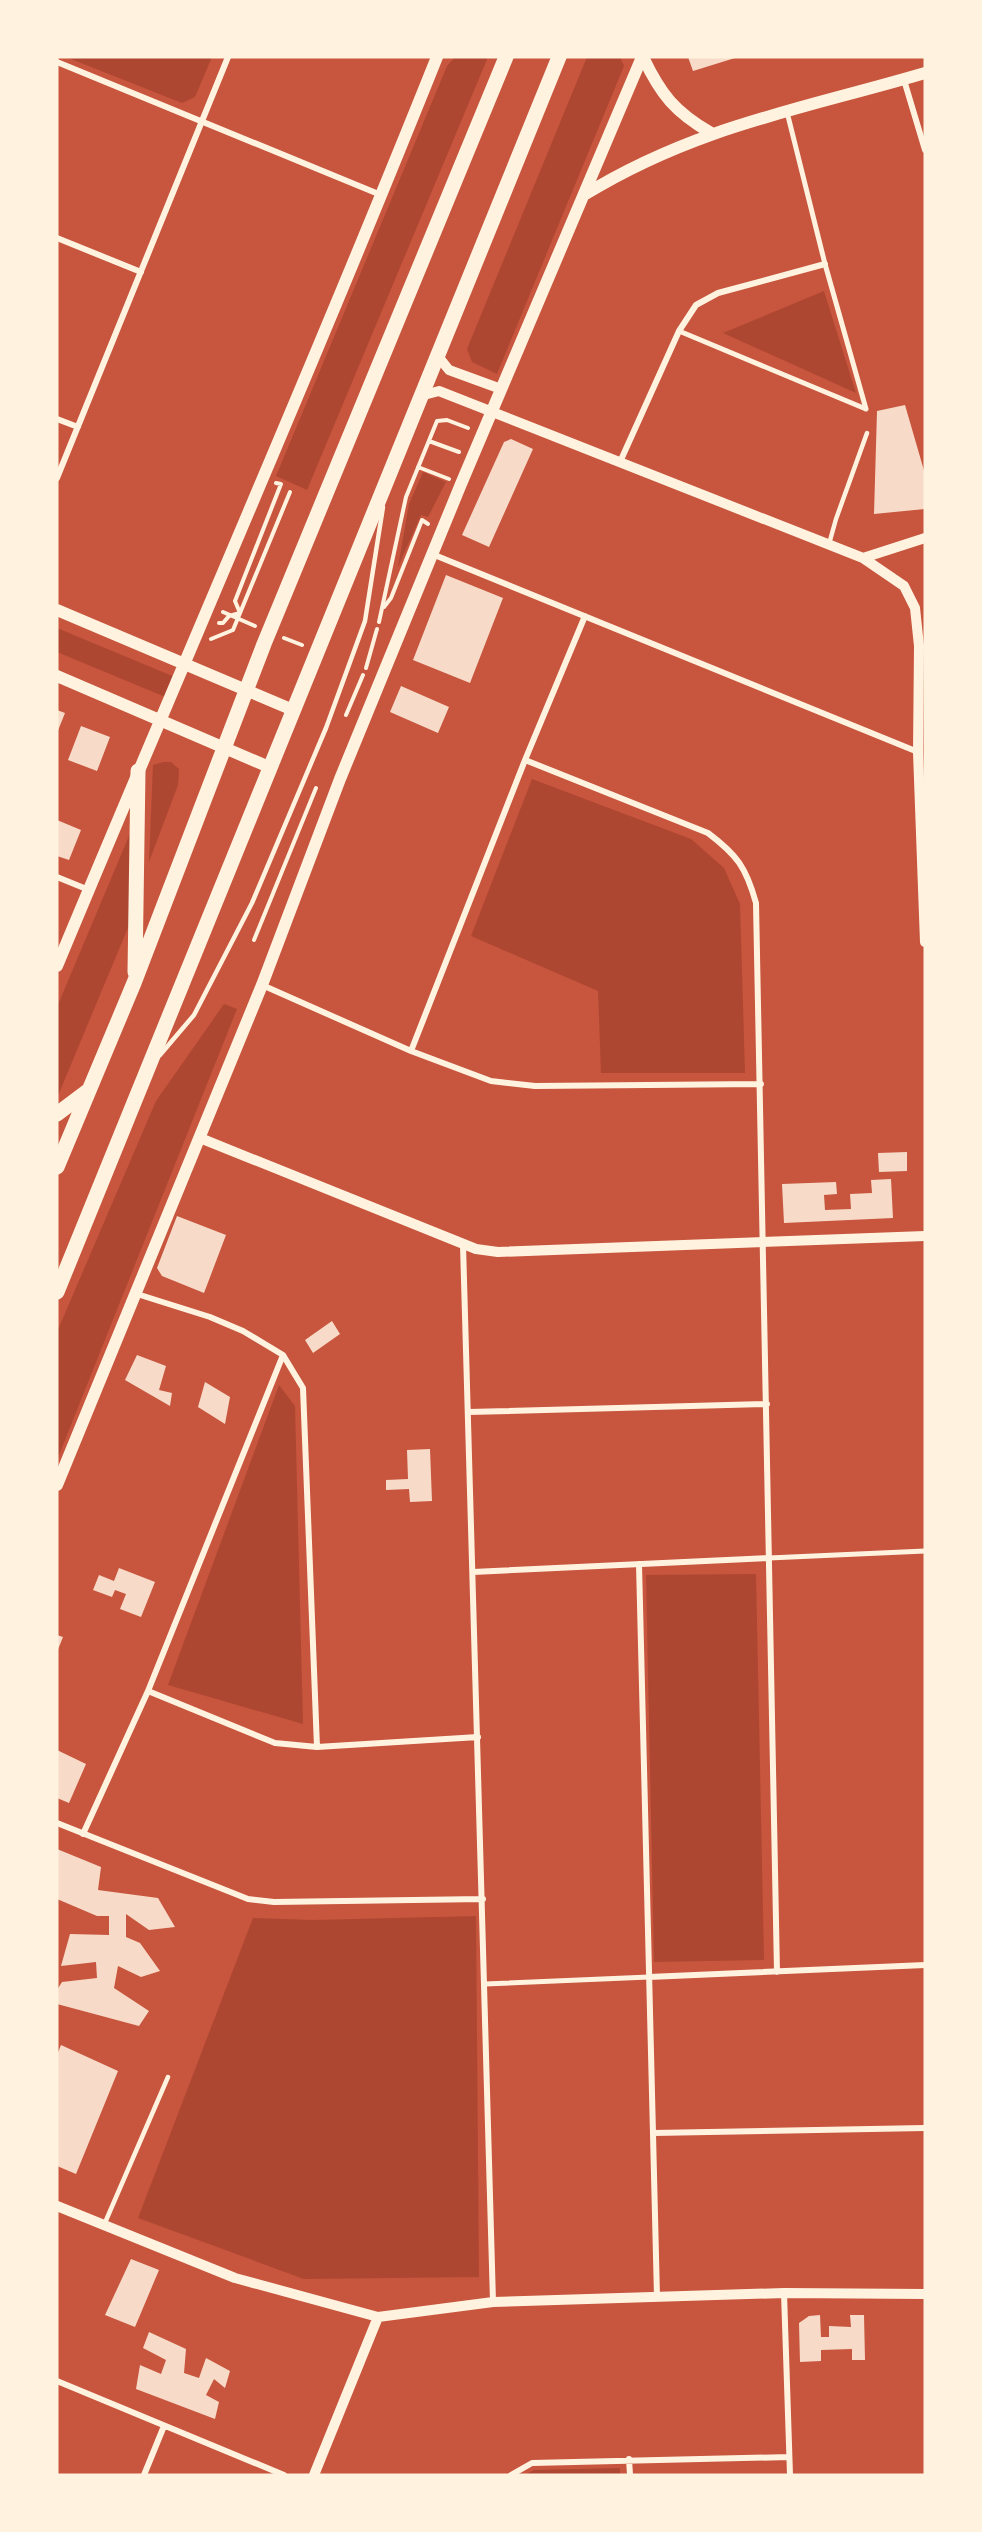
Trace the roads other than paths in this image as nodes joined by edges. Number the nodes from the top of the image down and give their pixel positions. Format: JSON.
{"nodes":[{"id":1,"x":228,"y":57,"type":"edge"},
{"id":2,"x":437,"y":57,"type":"edge"},
{"id":3,"x":506,"y":57,"type":"edge"},
{"id":4,"x":642,"y":57,"type":"edge"},
{"id":5,"x":560,"y":58,"type":"edge"},
{"id":6,"x":57,"y":62,"type":"edge"},
{"id":7,"x":925,"y":73,"type":"edge"},
{"id":8,"x":904,"y":80,"type":"junction"},
{"id":9,"x":786,"y":109,"type":"junction"},
{"id":10,"x":202,"y":122,"type":"junction"},
{"id":11,"x":711,"y":133,"type":"junction"},
{"id":12,"x":925,"y":150,"type":"edge"},
{"id":13,"x":382,"y":195,"type":"junction"},
{"id":14,"x":584,"y":195,"type":"junction"},
{"id":15,"x":57,"y":238,"type":"edge"},
{"id":16,"x":825,"y":264,"type":"junction"},
{"id":17,"x":141,"y":272,"type":"junction"},
{"id":18,"x":680,"y":331,"type":"junction"},
{"id":19,"x":436,"y":355,"type":"junction"},
{"id":20,"x":501,"y":389,"type":"junction"},
{"id":21,"x":420,"y":396,"type":"junction"},
{"id":22,"x":492,"y":411,"type":"junction"},
{"id":23,"x":57,"y":419,"type":"edge"},
{"id":24,"x":78,"y":428,"type":"junction"},
{"id":25,"x":867,"y":433,"type":"dead end"},
{"id":26,"x":620,"y":462,"type":"junction"},
{"id":27,"x":388,"y":474,"type":"junction"},
{"id":28,"x":57,"y":478,"type":"edge"},
{"id":29,"x":925,"y":538,"type":"edge"},
{"id":30,"x":829,"y":544,"type":"junction"},
{"id":31,"x":432,"y":554,"type":"junction"},
{"id":32,"x":863,"y":558,"type":"junction"},
{"id":33,"x":57,"y":610,"type":"edge"},
{"id":34,"x":585,"y":616,"type":"junction"},
{"id":35,"x":183,"y":664,"type":"junction"},
{"id":36,"x":57,"y":676,"type":"edge"},
{"id":37,"x":246,"y":690,"type":"junction"},
{"id":38,"x":292,"y":710,"type":"junction"},
{"id":39,"x":159,"y":720,"type":"junction"},
{"id":40,"x":224,"y":748,"type":"junction"},
{"id":41,"x":918,"y":752,"type":"junction"},
{"id":42,"x":525,"y":760,"type":"junction"},
{"id":43,"x":269,"y":767,"type":"junction"},
{"id":44,"x":138,"y":771,"type":"junction"},
{"id":45,"x":57,"y":877,"type":"edge"},
{"id":46,"x":89,"y":890,"type":"junction"},
{"id":47,"x":925,"y":942,"type":"edge"},
{"id":48,"x":57,"y":966,"type":"edge"},
{"id":49,"x":134,"y":983,"type":"junction"},
{"id":50,"x":262,"y":985,"type":"junction"},
{"id":51,"x":411,"y":1051,"type":"junction"},
{"id":52,"x":149,"y":1069,"type":"junction"},
{"id":53,"x":760,"y":1084,"type":"junction"},
{"id":54,"x":91,"y":1088,"type":"junction"},
{"id":55,"x":57,"y":1113,"type":"edge"},
{"id":56,"x":200,"y":1138,"type":"junction"},
{"id":57,"x":57,"y":1167,"type":"edge"},
{"id":58,"x":925,"y":1236,"type":"edge"},
{"id":59,"x":764,"y":1242,"type":"junction"},
{"id":60,"x":464,"y":1245,"type":"junction"},
{"id":61,"x":57,"y":1292,"type":"edge"},
{"id":62,"x":137,"y":1294,"type":"junction"},
{"id":63,"x":283,"y":1355,"type":"junction"},
{"id":64,"x":766,"y":1404,"type":"junction"},
{"id":65,"x":468,"y":1412,"type":"junction"},
{"id":66,"x":57,"y":1485,"type":"edge"},
{"id":67,"x":925,"y":1551,"type":"edge"},
{"id":68,"x":769,"y":1558,"type":"junction"},
{"id":69,"x":639,"y":1564,"type":"junction"},
{"id":70,"x":473,"y":1572,"type":"junction"},
{"id":71,"x":148,"y":1691,"type":"junction"},
{"id":72,"x":478,"y":1737,"type":"junction"},
{"id":73,"x":317,"y":1747,"type":"junction"},
{"id":74,"x":57,"y":1823,"type":"edge"},
{"id":75,"x":83,"y":1834,"type":"junction"},
{"id":76,"x":483,"y":1899,"type":"junction"},
{"id":77,"x":925,"y":1965,"type":"edge"},
{"id":78,"x":777,"y":1972,"type":"junction"},
{"id":79,"x":649,"y":1977,"type":"junction"},
{"id":80,"x":485,"y":1984,"type":"junction"},
{"id":81,"x":168,"y":2077,"type":"dead end"},
{"id":82,"x":925,"y":2128,"type":"edge"},
{"id":83,"x":653,"y":2133,"type":"junction"},
{"id":84,"x":57,"y":2206,"type":"edge"},
{"id":85,"x":104,"y":2225,"type":"junction"},
{"id":86,"x":784,"y":2293,"type":"junction"},
{"id":87,"x":925,"y":2294,"type":"edge"},
{"id":88,"x":657,"y":2297,"type":"junction"},
{"id":89,"x":493,"y":2302,"type":"junction"},
{"id":90,"x":378,"y":2317,"type":"junction"},
{"id":91,"x":57,"y":2381,"type":"edge"},
{"id":92,"x":165,"y":2426,"type":"junction"},
{"id":93,"x":789,"y":2457,"type":"junction"},
{"id":94,"x":629,"y":2459,"type":"junction"},
{"id":95,"x":144,"y":2475,"type":"edge"},
{"id":96,"x":285,"y":2475,"type":"edge"},
{"id":97,"x":314,"y":2475,"type":"edge"},
{"id":98,"x":511,"y":2475,"type":"edge"},
{"id":99,"x":630,"y":2475,"type":"edge"},
{"id":100,"x":790,"y":2475,"type":"edge"}],
"edges":[{"from":1,"to":10,"type":"street"},
{"from":2,"to":13,"type":"main road"},
{"from":3,"to":37,"type":"main road"},
{"from":4,"to":11,"type":"main road"},
{"from":4,"to":14,"type":"main road"},
{"from":5,"to":19,"type":"main road"},
{"from":6,"to":10,"type":"street"},
{"from":7,"to":8,"type":"main road"},
{"from":8,"to":9,"type":"main road"},
{"from":8,"to":12,"type":"street"},
{"from":9,"to":11,"type":"main road"},
{"from":9,"to":16,"type":"street"},
{"from":10,"to":13,"type":"street"},
{"from":10,"to":17,"type":"street"},
{"from":11,"to":14,"type":"main road"},
{"from":13,"to":35,"type":"main road"},
{"from":14,"to":20,"type":"main road"},
{"from":15,"to":17,"type":"street"},
{"from":16,"to":18,"type":"street"},
{"from":16,"to":18,"type":"street"},
{"from":17,"to":24,"type":"street"},
{"from":18,"to":26,"type":"street"},
{"from":19,"to":20,"type":"street"},
{"from":19,"to":21,"type":"main road"},
{"from":20,"to":22,"type":"main road"},
{"from":21,"to":22,"type":"street"},
{"from":21,"to":27,"type":"main road"},
{"from":22,"to":26,"type":"street"},
{"from":22,"to":31,"type":"main road"},
{"from":23,"to":24,"type":"street"},
{"from":24,"to":28,"type":"street"},
{"from":25,"to":30,"type":"lane"},
{"from":26,"to":30,"type":"street"},
{"from":27,"to":38,"type":"main road"},
{"from":27,"to":52,"type":"lane"},
{"from":29,"to":32,"type":"street"},
{"from":30,"to":32,"type":"street"},
{"from":31,"to":34,"type":"street"},
{"from":31,"to":50,"type":"main road"},
{"from":32,"to":41,"type":"street"},
{"from":33,"to":35,"type":"main road"},
{"from":34,"to":41,"type":"street"},
{"from":34,"to":42,"type":"street"},
{"from":35,"to":37,"type":"main road"},
{"from":35,"to":39,"type":"main road"},
{"from":36,"to":39,"type":"main road"},
{"from":37,"to":38,"type":"main road"},
{"from":37,"to":40,"type":"main road"},
{"from":38,"to":43,"type":"main road"},
{"from":39,"to":40,"type":"main road"},
{"from":39,"to":44,"type":"main road"},
{"from":40,"to":43,"type":"main road"},
{"from":40,"to":49,"type":"main road"},
{"from":41,"to":47,"type":"street"},
{"from":42,"to":51,"type":"street"},
{"from":42,"to":53,"type":"street"},
{"from":43,"to":52,"type":"main road"},
{"from":44,"to":46,"type":"main road"},
{"from":44,"to":49,"type":"main road"},
{"from":45,"to":46,"type":"street"},
{"from":46,"to":48,"type":"main road"},
{"from":49,"to":54,"type":"main road"},
{"from":50,"to":51,"type":"street"},
{"from":50,"to":56,"type":"main road"},
{"from":51,"to":53,"type":"street"},
{"from":52,"to":61,"type":"main road"},
{"from":53,"to":59,"type":"street"},
{"from":54,"to":55,"type":"main road"},
{"from":54,"to":57,"type":"main road"},
{"from":56,"to":60,"type":"street"},
{"from":56,"to":62,"type":"main road"},
{"from":58,"to":59,"type":"street"},
{"from":59,"to":60,"type":"street"},
{"from":59,"to":64,"type":"street"},
{"from":60,"to":65,"type":"street"},
{"from":62,"to":63,"type":"street"},
{"from":62,"to":66,"type":"main road"},
{"from":63,"to":71,"type":"street"},
{"from":63,"to":73,"type":"street"},
{"from":64,"to":65,"type":"street"},
{"from":64,"to":68,"type":"street"},
{"from":65,"to":70,"type":"street"},
{"from":67,"to":68,"type":"street"},
{"from":68,"to":69,"type":"street"},
{"from":68,"to":78,"type":"street"},
{"from":69,"to":70,"type":"street"},
{"from":69,"to":79,"type":"street"},
{"from":70,"to":72,"type":"street"},
{"from":71,"to":73,"type":"street"},
{"from":71,"to":75,"type":"street"},
{"from":72,"to":73,"type":"street"},
{"from":72,"to":76,"type":"street"},
{"from":74,"to":75,"type":"street"},
{"from":75,"to":76,"type":"street"},
{"from":76,"to":80,"type":"street"},
{"from":77,"to":78,"type":"street"},
{"from":78,"to":79,"type":"street"},
{"from":79,"to":80,"type":"street"},
{"from":79,"to":83,"type":"street"},
{"from":80,"to":89,"type":"street"},
{"from":81,"to":85,"type":"lane"},
{"from":82,"to":83,"type":"street"},
{"from":83,"to":88,"type":"street"},
{"from":84,"to":85,"type":"street"},
{"from":85,"to":90,"type":"street"},
{"from":86,"to":87,"type":"street"},
{"from":86,"to":88,"type":"street"},
{"from":86,"to":93,"type":"street"},
{"from":88,"to":89,"type":"street"},
{"from":89,"to":90,"type":"street"},
{"from":90,"to":97,"type":"street"},
{"from":91,"to":92,"type":"street"},
{"from":92,"to":95,"type":"street"},
{"from":92,"to":96,"type":"street"},
{"from":93,"to":94,"type":"street"},
{"from":93,"to":100,"type":"street"},
{"from":94,"to":98,"type":"street"},
{"from":94,"to":99,"type":"street"}]}
